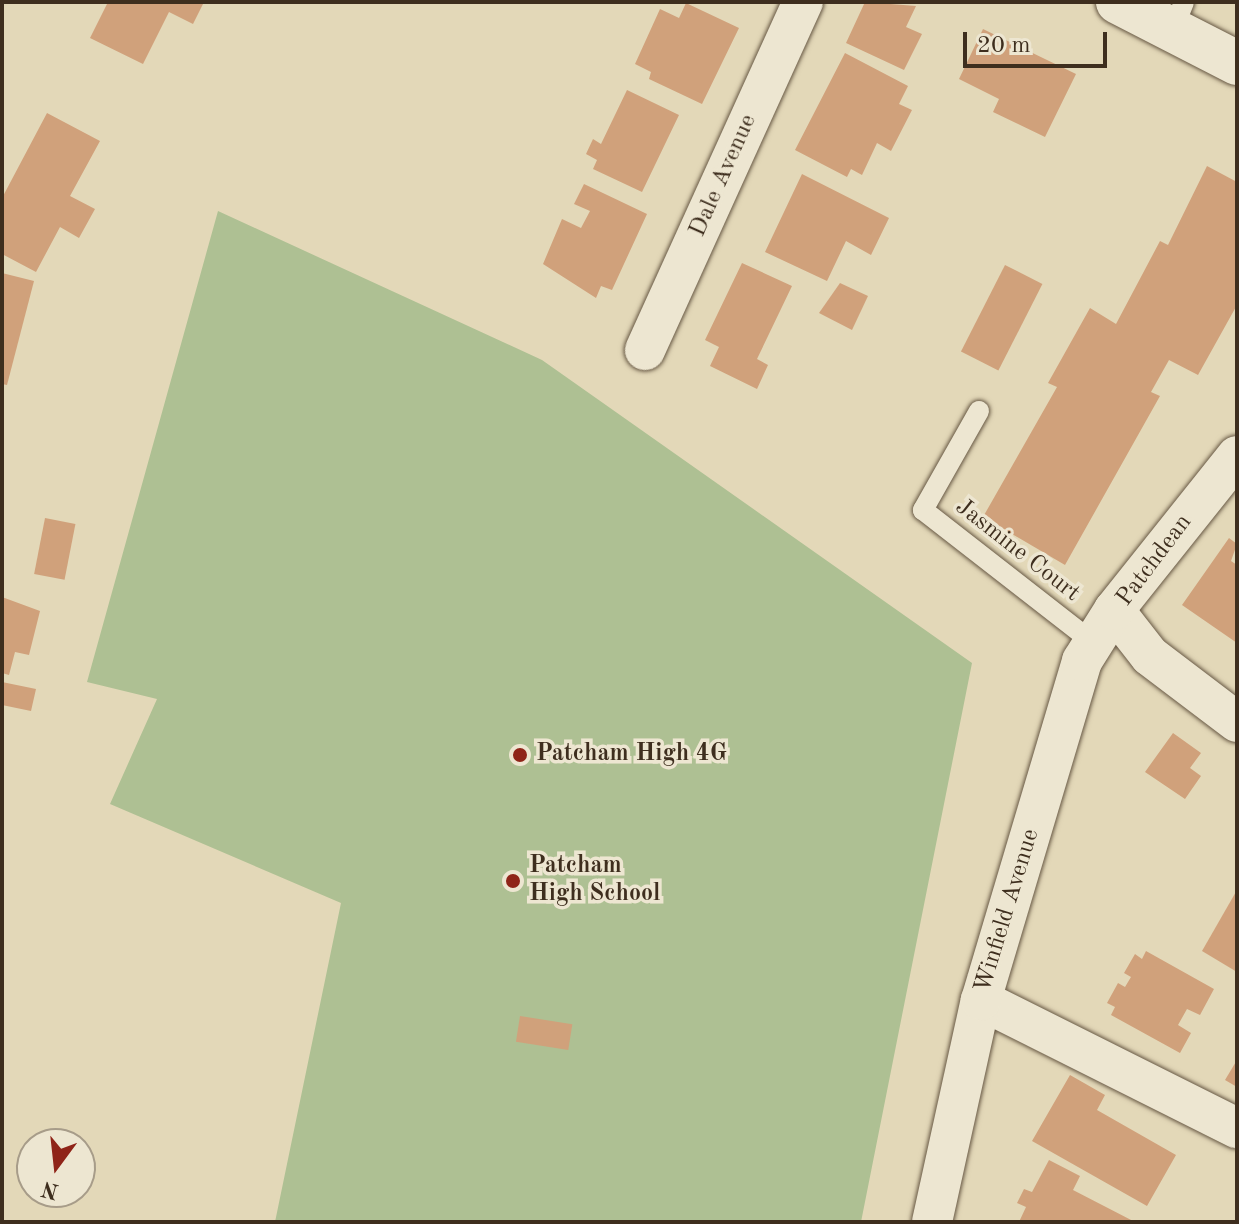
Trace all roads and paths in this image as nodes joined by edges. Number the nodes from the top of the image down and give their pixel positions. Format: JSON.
{"nodes":[{"id":1,"x":803,"y":2,"type":"edge"},
{"id":2,"x":1118,"y":2,"type":"edge"},
{"id":3,"x":1178,"y":17,"type":"edge"},
{"id":4,"x":1237,"y":63,"type":"edge"},
{"id":5,"x":1237,"y":89,"type":"edge"},
{"id":6,"x":645,"y":350,"type":"dead end"},
{"id":7,"x":979,"y":411,"type":"dead end"},
{"id":8,"x":1237,"y":456,"type":"edge"},
{"id":9,"x":1104,"y":626,"type":"junction"},
{"id":10,"x":1237,"y":722,"type":"edge"},
{"id":11,"x":981,"y":1000,"type":"junction"},
{"id":12,"x":1237,"y":1128,"type":"edge"},
{"id":13,"x":932,"y":1222,"type":"edge"}],
"edges":[{"from":1,"to":6,"type":"street","name":"Dale Avenue"},
{"from":2,"to":3,"type":"street"},
{"from":3,"to":4,"type":"street"},
{"from":3,"to":5,"type":"street"},
{"from":7,"to":9,"type":"lane","name":"Jasmine Court"},
{"from":8,"to":9,"type":"street","name":"Patchdean"},
{"from":9,"to":10,"type":"street","name":"Patchdean"},
{"from":9,"to":11,"type":"street","name":"Winfield Avenue"},
{"from":11,"to":12,"type":"street"},
{"from":11,"to":13,"type":"street","name":"Winfield Avenue"}]}
